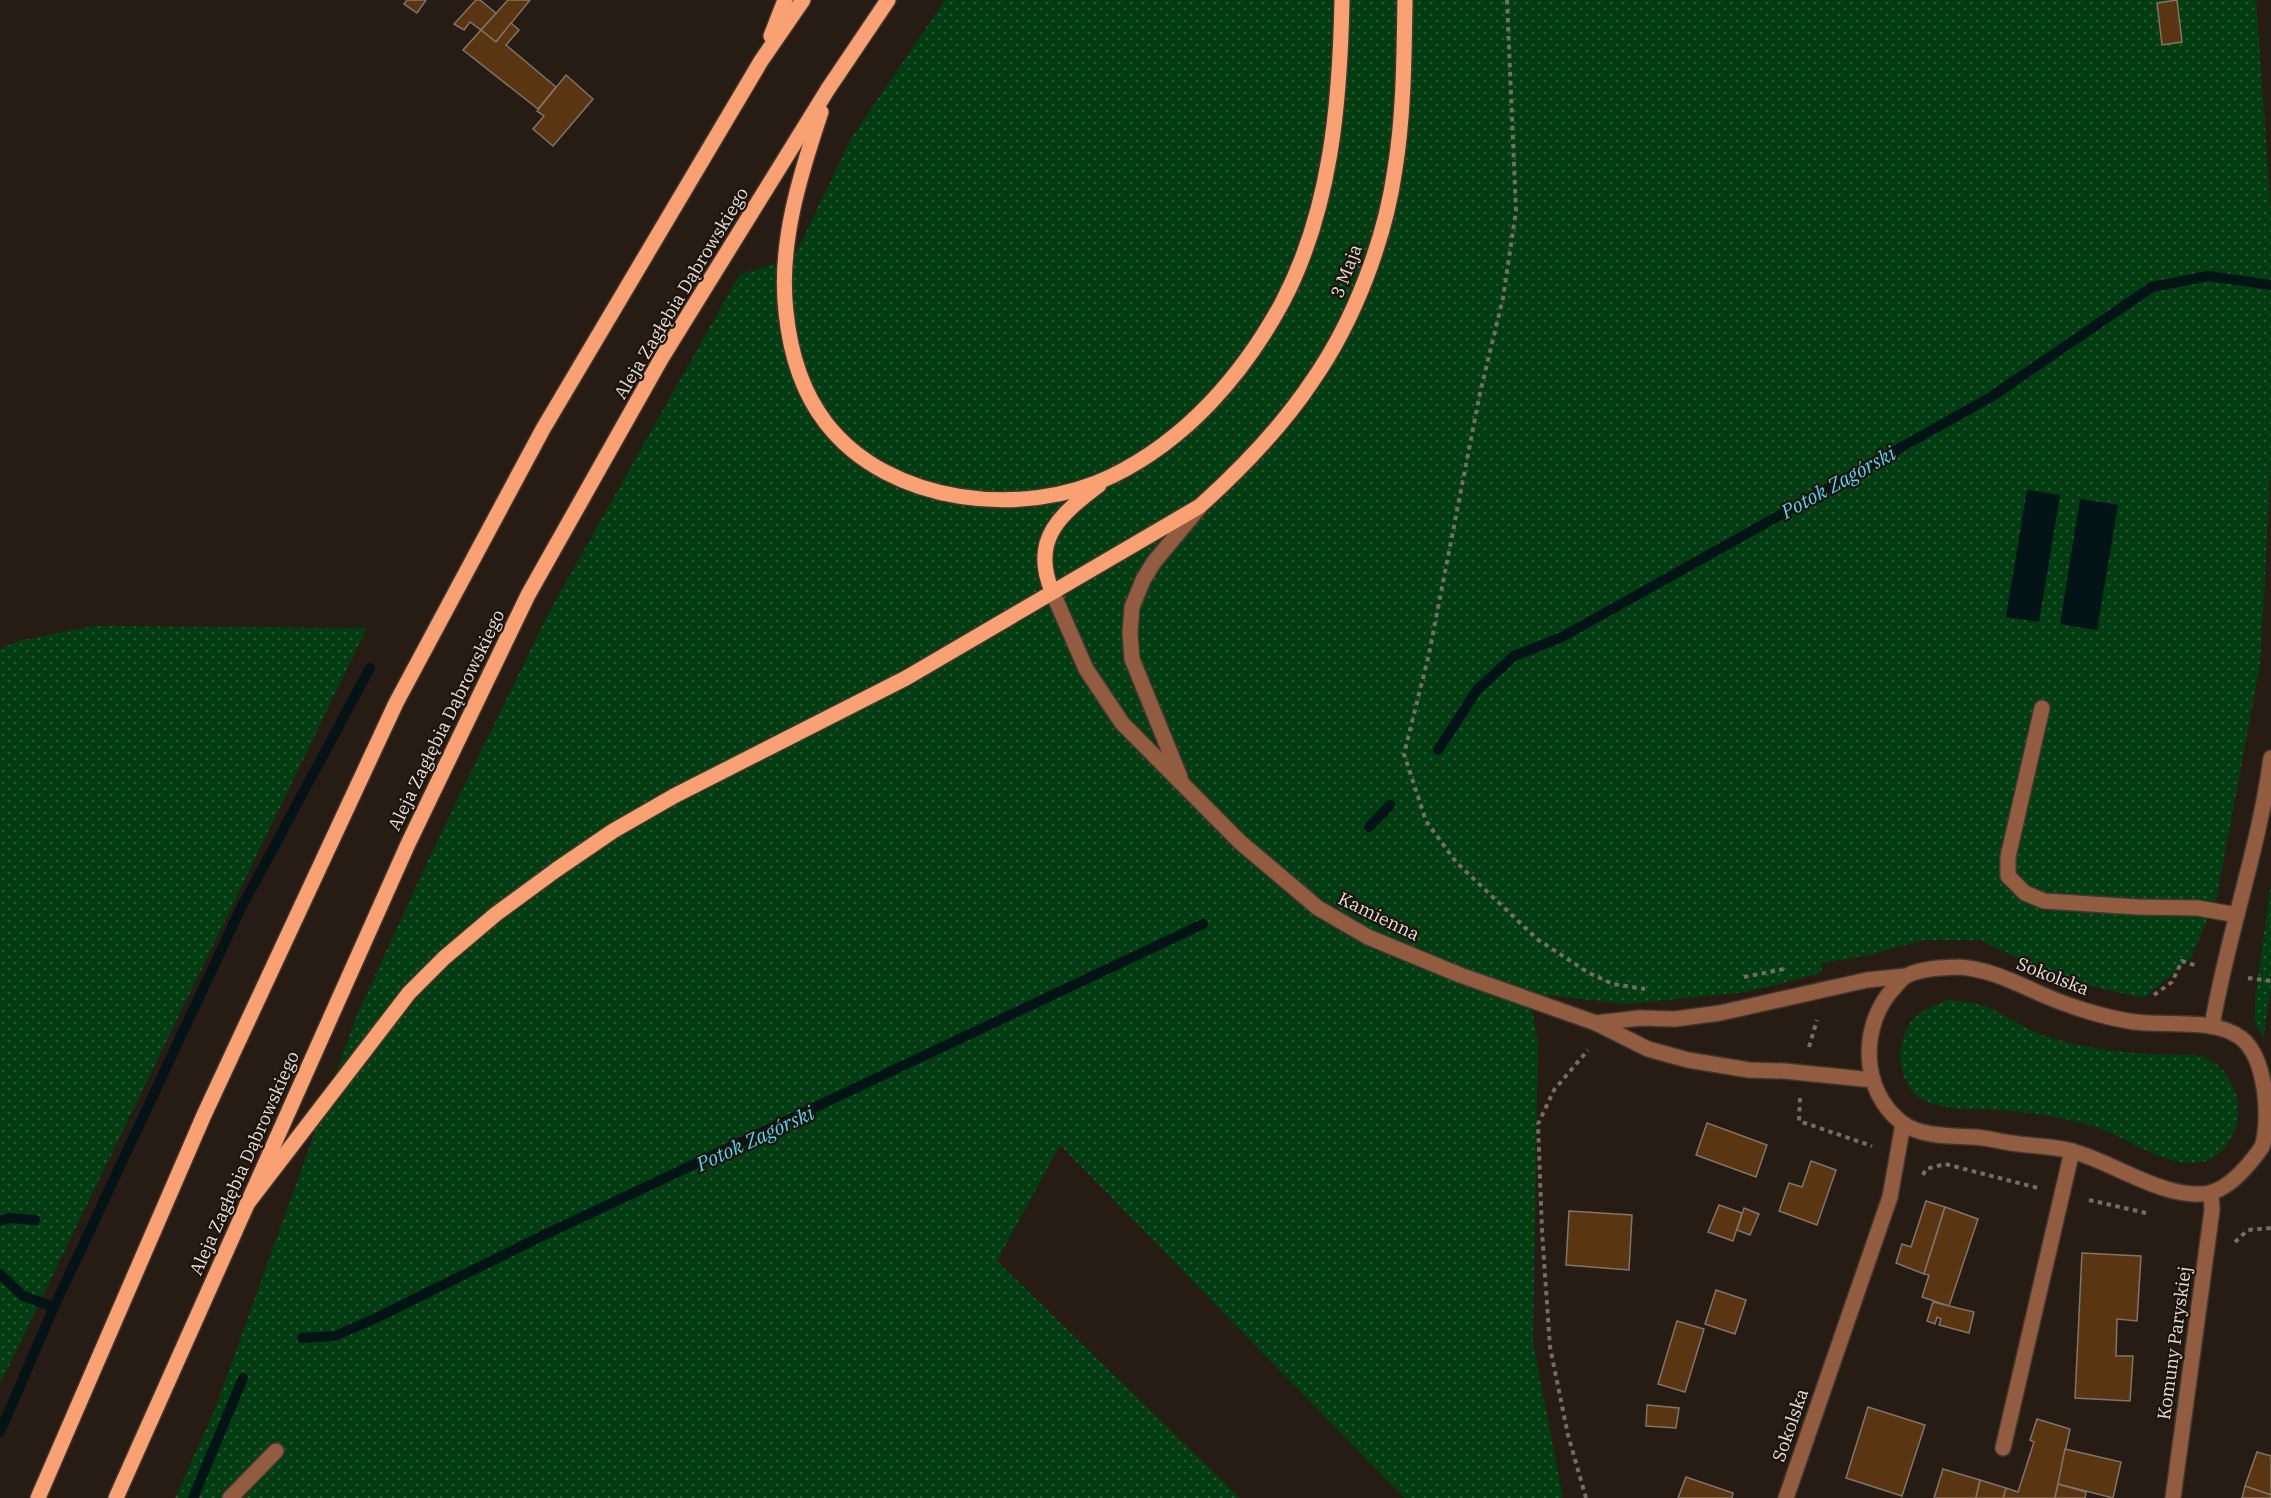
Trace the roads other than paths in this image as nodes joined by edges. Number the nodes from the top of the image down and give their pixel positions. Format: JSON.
{"nodes":[{"id":1,"x":785,"y":0,"type":"edge"},
{"id":2,"x":803,"y":0,"type":"edge"},
{"id":3,"x":888,"y":0,"type":"edge"},
{"id":4,"x":1342,"y":0,"type":"edge"},
{"id":5,"x":1405,"y":0,"type":"edge"},
{"id":6,"x":761,"y":61,"type":"junction"},
{"id":7,"x":828,"y":89,"type":"junction"},
{"id":8,"x":1108,"y":478,"type":"junction"},
{"id":9,"x":1200,"y":506,"type":"junction"},
{"id":10,"x":1052,"y":591,"type":"junction"},
{"id":11,"x":2043,"y":708,"type":"dead end"},
{"id":12,"x":2271,"y":758,"type":"edge"},
{"id":13,"x":1182,"y":783,"type":"junction"},
{"id":14,"x":2236,"y":915,"type":"junction"},
{"id":15,"x":1906,"y":976,"type":"junction"},
{"id":16,"x":1596,"y":1023,"type":"junction"},
{"id":17,"x":2211,"y":1026,"type":"junction"},
{"id":18,"x":1873,"y":1080,"type":"junction"},
{"id":19,"x":1903,"y":1124,"type":"junction"},
{"id":20,"x":2268,"y":1145,"type":"edge"},
{"id":21,"x":2072,"y":1151,"type":"junction"},
{"id":22,"x":2211,"y":1192,"type":"junction"},
{"id":23,"x":247,"y":1204,"type":"junction"},
{"id":24,"x":2004,"y":1449,"type":"dead end"},
{"id":25,"x":276,"y":1450,"type":"dead end"},
{"id":26,"x":38,"y":1498,"type":"edge"},
{"id":27,"x":116,"y":1498,"type":"edge"},
{"id":28,"x":230,"y":1498,"type":"edge"},
{"id":29,"x":1786,"y":1498,"type":"edge"},
{"id":30,"x":2173,"y":1498,"type":"edge"}],
"edges":[{"from":1,"to":6,"type":"main road"},
{"from":2,"to":6,"type":"main road"},
{"from":3,"to":7,"type":"main road","name":"Aleja Zagłębia Dąbrowskiego"},
{"from":4,"to":8,"type":"main road"},
{"from":5,"to":9,"type":"main road","name":"3 Maja"},
{"from":6,"to":26,"type":"main road"},
{"from":7,"to":8,"type":"main road"},
{"from":7,"to":23,"type":"main road","name":"Aleja Zagłębia Dąbrowskiego"},
{"from":8,"to":10,"type":"main road"},
{"from":9,"to":10,"type":"main road","name":"3 Maja"},
{"from":9,"to":13,"type":"street","name":"Kamienna"},
{"from":10,"to":13,"type":"street","name":"Kamienna"},
{"from":10,"to":23,"type":"main road","name":"3 Maja"},
{"from":11,"to":14,"type":"street"},
{"from":12,"to":14,"type":"street"},
{"from":13,"to":16,"type":"street","name":"Kamienna"},
{"from":14,"to":17,"type":"street"},
{"from":15,"to":16,"type":"street","name":"Kamienna"},
{"from":15,"to":17,"type":"street","name":"Sokolska"},
{"from":15,"to":18,"type":"street"},
{"from":16,"to":18,"type":"street","name":"Kamienna"},
{"from":17,"to":20,"type":"street","name":"Sokolska"},
{"from":18,"to":19,"type":"street"},
{"from":19,"to":21,"type":"street"},
{"from":19,"to":29,"type":"street","name":"Sokolska"},
{"from":20,"to":22,"type":"street","name":"Sokolska"},
{"from":21,"to":22,"type":"street"},
{"from":21,"to":24,"type":"street"},
{"from":22,"to":30,"type":"street","name":"Komuny Paryskiej"},
{"from":23,"to":27,"type":"main road","name":"Aleja Zagłębia Dąbrowskiego"},
{"from":25,"to":28,"type":"street"}]}
